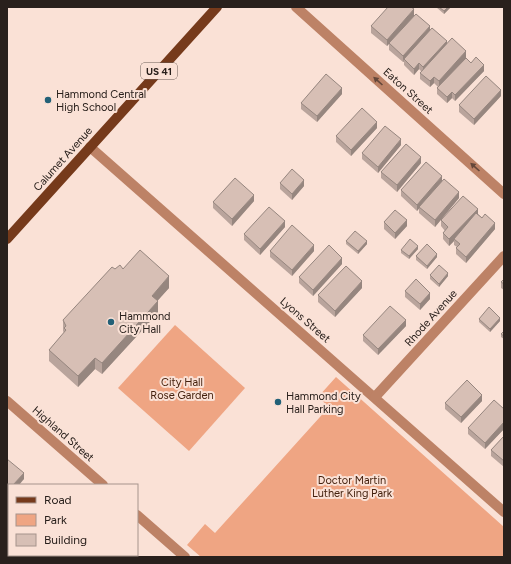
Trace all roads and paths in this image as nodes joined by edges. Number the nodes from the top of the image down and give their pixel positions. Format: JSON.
{"nodes":[{"id":1,"x":217,"y":7,"type":"edge"},
{"id":2,"x":296,"y":7,"type":"edge"},
{"id":3,"x":90,"y":147,"type":"junction"},
{"id":4,"x":504,"y":194,"type":"edge"},
{"id":5,"x":7,"y":239,"type":"edge"},
{"id":6,"x":504,"y":256,"type":"edge"},
{"id":7,"x":375,"y":397,"type":"junction"},
{"id":8,"x":7,"y":401,"type":"edge"},
{"id":9,"x":102,"y":484,"type":"edge"},
{"id":10,"x":504,"y":512,"type":"edge"},
{"id":11,"x":138,"y":516,"type":"edge"},
{"id":12,"x":185,"y":557,"type":"edge"}],
"edges":[{"from":1,"to":3,"type":"main road","name":"Calumet Avenue","number":"US 41"},
{"from":4,"to":2,"type":"street","name":"Eaton Street","one_way":true},
{"from":3,"to":5,"type":"main road","name":"Calumet Avenue","number":"US 41"},
{"from":3,"to":7,"type":"street","name":"Lyons Street"},
{"from":6,"to":7,"type":"street","name":"Rhode Avenue"},
{"from":7,"to":10,"type":"street","name":"Lyons Street"},
{"from":8,"to":9,"type":"street","name":"Highland Street"},
{"from":11,"to":12,"type":"street"}]}
